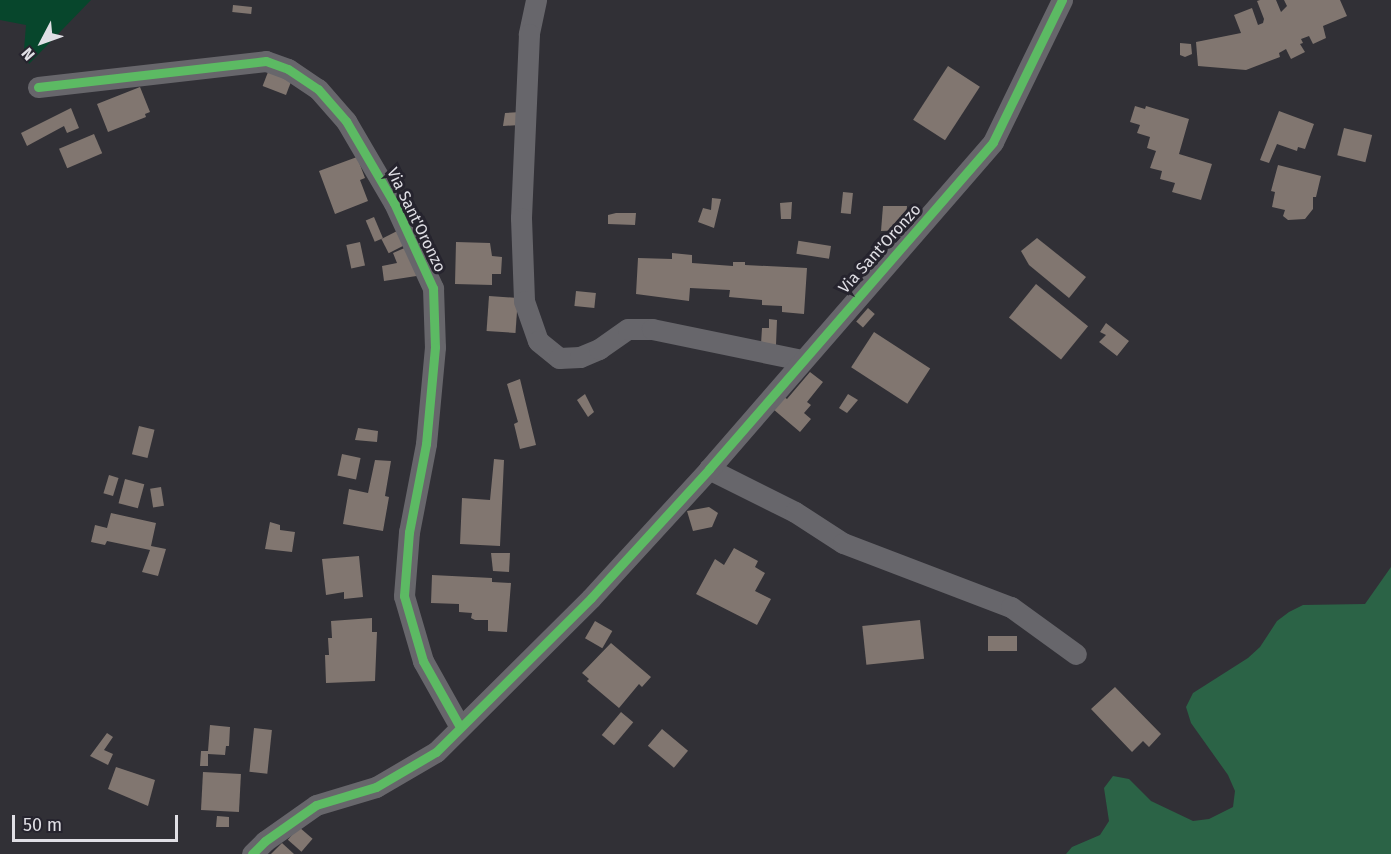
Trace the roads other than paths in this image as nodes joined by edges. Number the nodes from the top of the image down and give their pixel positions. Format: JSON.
{"nodes":[{"id":1,"x":536,"y":0,"type":"edge"},
{"id":2,"x":1062,"y":0,"type":"edge"},
{"id":3,"x":38,"y":87,"type":"dead end"},
{"id":4,"x":802,"y":360,"type":"junction"},
{"id":5,"x":709,"y":469,"type":"junction"},
{"id":6,"x":1076,"y":654,"type":"dead end"},
{"id":7,"x":460,"y":728,"type":"junction"},
{"id":8,"x":252,"y":854,"type":"edge"}],
"edges":[{"from":1,"to":4,"type":"street"},
{"from":2,"to":4,"type":"street","name":"Via Sant'Oronzo"},
{"from":3,"to":7,"type":"street","name":"Via Sant'Oronzo"},
{"from":4,"to":5,"type":"street","name":"Via Sant'Oronzo"},
{"from":5,"to":6,"type":"street"},
{"from":5,"to":7,"type":"street","name":"Via Sant'Oronzo"},
{"from":7,"to":8,"type":"street","name":"Via Sant'Oronzo"}]}
